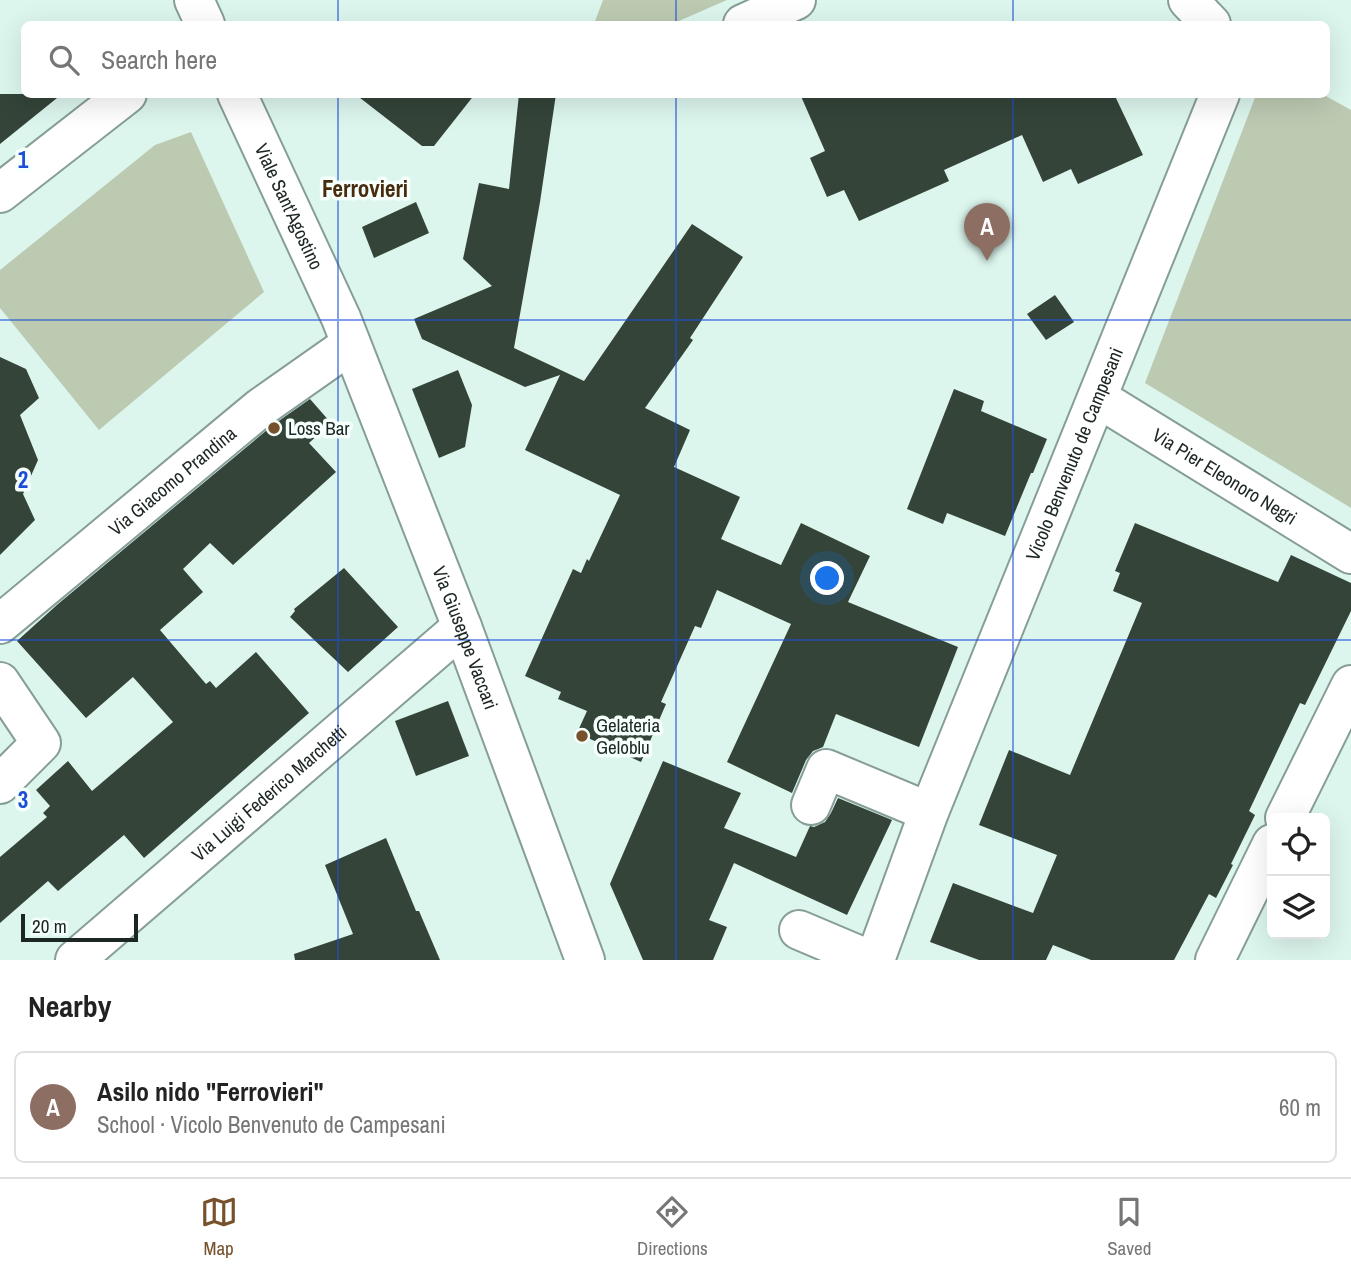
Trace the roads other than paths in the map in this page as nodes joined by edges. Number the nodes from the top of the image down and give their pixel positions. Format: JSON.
{"nodes":[{"id":1,"x":194,"y":0,"type":"edge"},
{"id":2,"x":796,"y":0,"type":"edge"},
{"id":3,"x":1188,"y":0,"type":"edge"},
{"id":4,"x":204,"y":21,"type":"edge"},
{"id":5,"x":750,"y":21,"type":"edge"},
{"id":6,"x":1208,"y":21,"type":"edge"},
{"id":7,"x":122,"y":98,"type":"edge"},
{"id":8,"x":239,"y":98,"type":"edge"},
{"id":9,"x":1218,"y":98,"type":"edge"},
{"id":10,"x":0,"y":193,"type":"edge"},
{"id":11,"x":346,"y":331,"type":"junction"},
{"id":12,"x":1098,"y":398,"type":"junction"},
{"id":13,"x":1351,"y":554,"type":"edge"},
{"id":14,"x":0,"y":624,"type":"edge"},
{"id":15,"x":462,"y":627,"type":"junction"},
{"id":16,"x":0,"y":682,"type":"edge"},
{"id":17,"x":1351,"y":685,"type":"edge"},
{"id":18,"x":0,"y":784,"type":"edge"},
{"id":19,"x":811,"y":805,"type":"dead end"},
{"id":20,"x":929,"y":811,"type":"junction"},
{"id":21,"x":1287,"y":813,"type":"edge"},
{"id":22,"x":1267,"y":854,"type":"edge"},
{"id":23,"x":799,"y":930,"type":"dead end"},
{"id":24,"x":75,"y":960,"type":"edge"},
{"id":25,"x":585,"y":960,"type":"edge"},
{"id":26,"x":873,"y":960,"type":"edge"},
{"id":27,"x":1215,"y":960,"type":"edge"}],
"edges":[{"from":1,"to":4,"type":"street"},
{"from":2,"to":5,"type":"street"},
{"from":3,"to":6,"type":"street"},
{"from":7,"to":10,"type":"street"},
{"from":8,"to":11,"type":"street","name":"Viale Sant'Agostino"},
{"from":9,"to":12,"type":"street","name":"Vicolo Benvenuto de Campesani"},
{"from":11,"to":14,"type":"street","name":"Via Giacomo Prandina"},
{"from":11,"to":15,"type":"street","name":"Via Giuseppe Vaccari"},
{"from":12,"to":13,"type":"street","name":"Via Pier Eleonoro Negri"},
{"from":12,"to":20,"type":"street","name":"Vicolo Benvenuto de Campesani"},
{"from":15,"to":24,"type":"street","name":"Via Luigi Federico Marchetti"},
{"from":15,"to":25,"type":"street","name":"Via Giuseppe Vaccari"},
{"from":16,"to":18,"type":"street"},
{"from":17,"to":21,"type":"street"},
{"from":19,"to":20,"type":"street"},
{"from":20,"to":26,"type":"street","name":"Vicolo Benvenuto de Campesani"},
{"from":22,"to":27,"type":"street"},
{"from":23,"to":26,"type":"street","name":"Vicolo Benvenuto de Campesani"}]}
